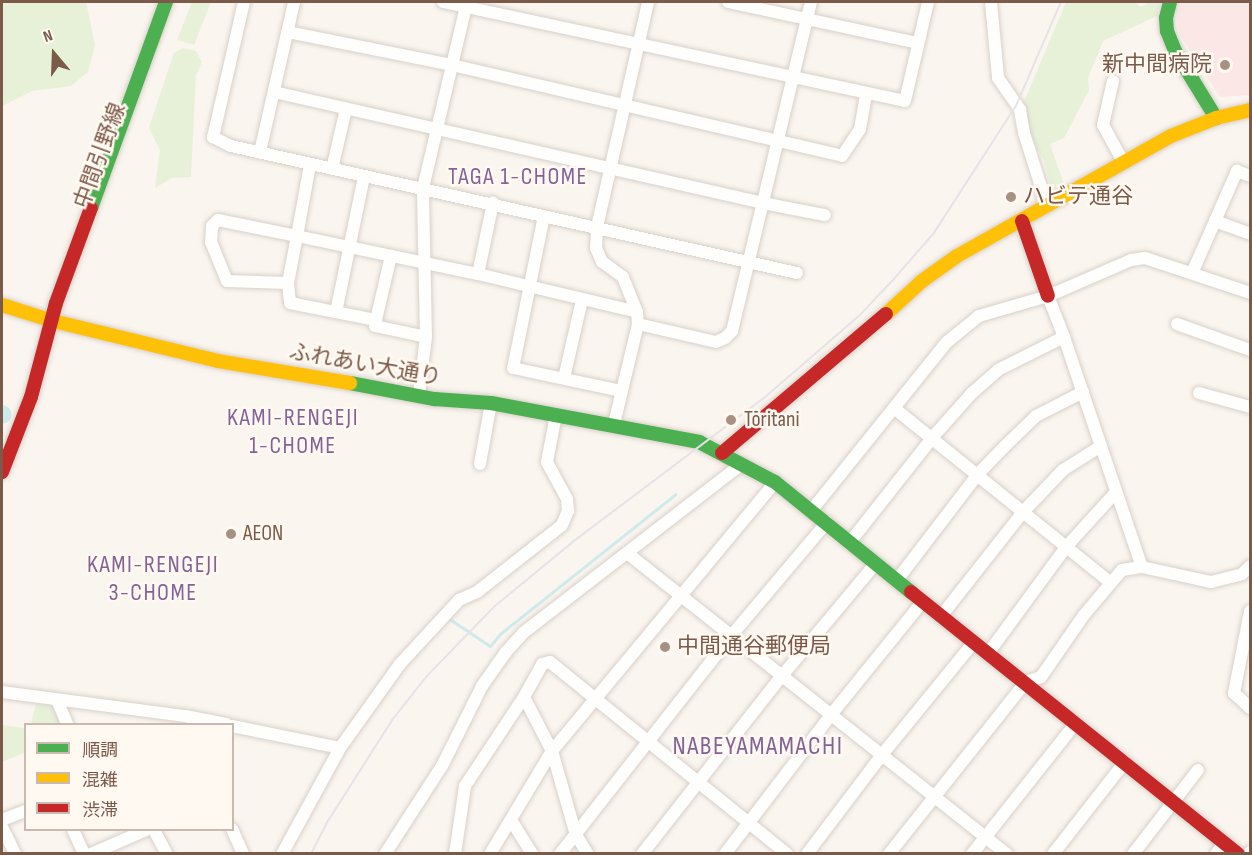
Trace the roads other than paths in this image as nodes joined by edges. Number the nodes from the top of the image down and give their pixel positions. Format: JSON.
{"nodes":[{"id":1,"x":166,"y":2,"type":"edge"},
{"id":2,"x":180,"y":2,"type":"edge"},
{"id":3,"x":244,"y":2,"type":"edge"},
{"id":4,"x":294,"y":2,"type":"edge"},
{"id":5,"x":443,"y":2,"type":"edge"},
{"id":6,"x":648,"y":2,"type":"edge"},
{"id":7,"x":728,"y":2,"type":"edge"},
{"id":8,"x":810,"y":2,"type":"edge"},
{"id":9,"x":928,"y":2,"type":"edge"},
{"id":10,"x":991,"y":2,"type":"edge"},
{"id":11,"x":1170,"y":2,"type":"edge"},
{"id":12,"x":467,"y":4,"type":"edge"},
{"id":13,"x":807,"y":18,"type":"junction"},
{"id":14,"x":288,"y":32,"type":"junction"},
{"id":15,"x":918,"y":43,"type":"junction"},
{"id":16,"x":638,"y":44,"type":"junction"},
{"id":17,"x":452,"y":65,"type":"junction"},
{"id":18,"x":792,"y":78,"type":"junction"},
{"id":19,"x":1113,"y":81,"type":"dead end"},
{"id":20,"x":274,"y":92,"type":"junction"},
{"id":21,"x":866,"y":94,"type":"junction"},
{"id":22,"x":624,"y":105,"type":"junction"},
{"id":23,"x":346,"y":109,"type":"junction"},
{"id":24,"x":1251,"y":110,"type":"edge"},
{"id":25,"x":1216,"y":118,"type":"junction"},
{"id":26,"x":437,"y":128,"type":"junction"},
{"id":27,"x":778,"y":140,"type":"junction"},
{"id":28,"x":260,"y":152,"type":"junction"},
{"id":29,"x":1124,"y":163,"type":"junction"},
{"id":30,"x":310,"y":165,"type":"junction"},
{"id":31,"x":610,"y":168,"type":"junction"},
{"id":32,"x":332,"y":169,"type":"junction"},
{"id":33,"x":1251,"y":176,"type":"edge"},
{"id":34,"x":364,"y":177,"type":"junction"},
{"id":35,"x":423,"y":189,"type":"junction"},
{"id":36,"x":494,"y":203,"type":"junction"},
{"id":37,"x":764,"y":203,"type":"junction"},
{"id":38,"x":1044,"y":208,"type":"junction"},
{"id":39,"x":825,"y":215,"type":"dead end"},
{"id":40,"x":544,"y":216,"type":"junction"},
{"id":41,"x":1022,"y":221,"type":"junction"},
{"id":42,"x":1215,"y":221,"type":"junction"},
{"id":43,"x":597,"y":227,"type":"junction"},
{"id":44,"x":1251,"y":234,"type":"edge"},
{"id":45,"x":297,"y":236,"type":"junction"},
{"id":46,"x":349,"y":247,"type":"junction"},
{"id":47,"x":392,"y":256,"type":"junction"},
{"id":48,"x":749,"y":263,"type":"junction"},
{"id":49,"x":426,"y":264,"type":"junction"},
{"id":50,"x":797,"y":273,"type":"dead end"},
{"id":51,"x":1192,"y":273,"type":"junction"},
{"id":52,"x":478,"y":274,"type":"junction"},
{"id":53,"x":288,"y":283,"type":"junction"},
{"id":54,"x":528,"y":287,"type":"junction"},
{"id":55,"x":1251,"y":293,"type":"edge"},
{"id":56,"x":1048,"y":296,"type":"junction"},
{"id":57,"x":582,"y":300,"type":"junction"},
{"id":58,"x":2,"y":305,"type":"edge"},
{"id":59,"x":336,"y":312,"type":"junction"},
{"id":60,"x":638,"y":318,"type":"junction"},
{"id":61,"x":376,"y":320,"type":"junction"},
{"id":62,"x":53,"y":321,"type":"junction"},
{"id":63,"x":1177,"y":324,"type":"dead end"},
{"id":64,"x":426,"y":337,"type":"junction"},
{"id":65,"x":1064,"y":337,"type":"junction"},
{"id":66,"x":1251,"y":350,"type":"edge"},
{"id":67,"x":564,"y":378,"type":"junction"},
{"id":68,"x":621,"y":391,"type":"junction"},
{"id":69,"x":1083,"y":392,"type":"junction"},
{"id":70,"x":1199,"y":393,"type":"dead end"},
{"id":71,"x":419,"y":394,"type":"junction"},
{"id":72,"x":491,"y":403,"type":"junction"},
{"id":73,"x":1251,"y":407,"type":"edge"},
{"id":74,"x":894,"y":408,"type":"junction"},
{"id":75,"x":556,"y":415,"type":"junction"},
{"id":76,"x":614,"y":424,"type":"junction"},
{"id":77,"x":11,"y":437,"type":"edge"},
{"id":78,"x":932,"y":438,"type":"junction"},
{"id":79,"x":1101,"y":446,"type":"junction"},
{"id":80,"x":722,"y":453,"type":"junction"},
{"id":81,"x":480,"y":464,"type":"dead end"},
{"id":82,"x":740,"y":465,"type":"junction"},
{"id":83,"x":2,"y":472,"type":"edge"},
{"id":84,"x":978,"y":474,"type":"junction"},
{"id":85,"x":775,"y":482,"type":"junction"},
{"id":86,"x":1116,"y":492,"type":"junction"},
{"id":87,"x":811,"y":511,"type":"junction"},
{"id":88,"x":1023,"y":512,"type":"junction"},
{"id":89,"x":826,"y":522,"type":"junction"},
{"id":90,"x":850,"y":542,"type":"junction"},
{"id":91,"x":1066,"y":547,"type":"junction"},
{"id":92,"x":627,"y":552,"type":"junction"},
{"id":93,"x":876,"y":563,"type":"junction"},
{"id":94,"x":1251,"y":566,"type":"edge"},
{"id":95,"x":1142,"y":567,"type":"junction"},
{"id":96,"x":897,"y":580,"type":"junction"},
{"id":97,"x":1110,"y":582,"type":"junction"},
{"id":98,"x":680,"y":596,"type":"junction"},
{"id":99,"x":924,"y":601,"type":"junction"},
{"id":100,"x":1251,"y":611,"type":"edge"},
{"id":101,"x":942,"y":615,"type":"junction"},
{"id":102,"x":1249,"y":628,"type":"edge"},
{"id":103,"x":731,"y":636,"type":"junction"},
{"id":104,"x":974,"y":642,"type":"junction"},
{"id":105,"x":989,"y":652,"type":"junction"},
{"id":106,"x":781,"y":677,"type":"junction"},
{"id":107,"x":1026,"y":682,"type":"junction"},
{"id":108,"x":2,"y":692,"type":"edge"},
{"id":109,"x":524,"y":697,"type":"junction"},
{"id":110,"x":597,"y":699,"type":"junction"},
{"id":111,"x":57,"y":700,"type":"junction"},
{"id":112,"x":1251,"y":708,"type":"edge"},
{"id":113,"x":830,"y":716,"type":"junction"},
{"id":114,"x":186,"y":720,"type":"edge"},
{"id":115,"x":67,"y":723,"type":"edge"},
{"id":116,"x":216,"y":723,"type":"edge"},
{"id":117,"x":1076,"y":723,"type":"junction"},
{"id":118,"x":234,"y":726,"type":"edge"},
{"id":119,"x":648,"y":741,"type":"junction"},
{"id":120,"x":340,"y":748,"type":"junction"},
{"id":121,"x":552,"y":751,"type":"junction"},
{"id":122,"x":880,"y":756,"type":"junction"},
{"id":123,"x":1125,"y":762,"type":"junction"},
{"id":124,"x":1198,"y":770,"type":"dead end"},
{"id":125,"x":698,"y":781,"type":"junction"},
{"id":126,"x":933,"y":795,"type":"junction"},
{"id":127,"x":1176,"y":802,"type":"junction"},
{"id":128,"x":24,"y":812,"type":"edge"},
{"id":129,"x":2,"y":820,"type":"edge"},
{"id":130,"x":511,"y":820,"type":"junction"},
{"id":131,"x":748,"y":822,"type":"junction"},
{"id":132,"x":2,"y":827,"type":"edge"},
{"id":133,"x":73,"y":831,"type":"edge"},
{"id":134,"x":144,"y":831,"type":"edge"},
{"id":135,"x":155,"y":831,"type":"edge"},
{"id":136,"x":233,"y":831,"type":"edge"},
{"id":137,"x":576,"y":835,"type":"junction"},
{"id":138,"x":985,"y":837,"type":"junction"},
{"id":139,"x":1220,"y":848,"type":"edge"},
{"id":140,"x":782,"y":852,"type":"edge"},
{"id":141,"x":15,"y":854,"type":"edge"},
{"id":142,"x":84,"y":854,"type":"edge"},
{"id":143,"x":91,"y":854,"type":"edge"},
{"id":144,"x":167,"y":854,"type":"edge"},
{"id":145,"x":243,"y":854,"type":"edge"},
{"id":146,"x":282,"y":854,"type":"edge"},
{"id":147,"x":385,"y":854,"type":"edge"},
{"id":148,"x":455,"y":854,"type":"edge"},
{"id":149,"x":490,"y":854,"type":"edge"},
{"id":150,"x":532,"y":854,"type":"edge"},
{"id":151,"x":560,"y":854,"type":"edge"},
{"id":152,"x":588,"y":854,"type":"edge"},
{"id":153,"x":642,"y":854,"type":"edge"},
{"id":154,"x":725,"y":854,"type":"edge"},
{"id":155,"x":807,"y":854,"type":"edge"},
{"id":156,"x":889,"y":854,"type":"edge"},
{"id":157,"x":972,"y":854,"type":"edge"},
{"id":158,"x":1007,"y":854,"type":"edge"},
{"id":159,"x":1053,"y":854,"type":"edge"},
{"id":160,"x":1133,"y":854,"type":"edge"},
{"id":161,"x":1238,"y":854,"type":"edge"}],
"edges":[{"from":1,"to":62,"type":"street","name":"中間引野線"},
{"from":2,"to":62,"type":"street","name":"中間引野線"},
{"from":3,"to":28,"type":"street"},
{"from":4,"to":14,"type":"street"},
{"from":5,"to":12,"type":"street"},
{"from":6,"to":16,"type":"street"},
{"from":7,"to":13,"type":"street"},
{"from":8,"to":13,"type":"street"},
{"from":9,"to":15,"type":"street"},
{"from":10,"to":38,"type":"street"},
{"from":11,"to":25,"type":"street"},
{"from":12,"to":16,"type":"street"},
{"from":12,"to":17,"type":"street"},
{"from":13,"to":15,"type":"street"},
{"from":13,"to":18,"type":"street"},
{"from":14,"to":17,"type":"street"},
{"from":14,"to":20,"type":"street"},
{"from":15,"to":21,"type":"street"},
{"from":16,"to":18,"type":"street"},
{"from":16,"to":22,"type":"street"},
{"from":17,"to":22,"type":"street"},
{"from":17,"to":26,"type":"street"},
{"from":18,"to":21,"type":"street"},
{"from":18,"to":27,"type":"street"},
{"from":19,"to":29,"type":"street"},
{"from":20,"to":23,"type":"street"},
{"from":20,"to":28,"type":"street"},
{"from":21,"to":27,"type":"street"},
{"from":22,"to":27,"type":"street"},
{"from":22,"to":31,"type":"street"},
{"from":23,"to":26,"type":"street"},
{"from":23,"to":32,"type":"street"},
{"from":24,"to":25,"type":"street"},
{"from":25,"to":29,"type":"street"},
{"from":26,"to":31,"type":"street"},
{"from":26,"to":35,"type":"street"},
{"from":27,"to":37,"type":"street"},
{"from":28,"to":30,"type":"street"},
{"from":29,"to":38,"type":"street"},
{"from":30,"to":32,"type":"street"},
{"from":30,"to":45,"type":"street"},
{"from":31,"to":37,"type":"street"},
{"from":31,"to":43,"type":"street"},
{"from":32,"to":34,"type":"street"},
{"from":33,"to":42,"type":"street"},
{"from":34,"to":35,"type":"street"},
{"from":34,"to":46,"type":"street"},
{"from":35,"to":36,"type":"street"},
{"from":35,"to":49,"type":"street"},
{"from":36,"to":40,"type":"street"},
{"from":36,"to":52,"type":"street"},
{"from":37,"to":39,"type":"street"},
{"from":37,"to":48,"type":"street"},
{"from":38,"to":41,"type":"street"},
{"from":40,"to":43,"type":"street"},
{"from":40,"to":54,"type":"street"},
{"from":41,"to":56,"type":"street"},
{"from":41,"to":80,"type":"street"},
{"from":42,"to":44,"type":"street"},
{"from":42,"to":51,"type":"street"},
{"from":43,"to":48,"type":"street"},
{"from":43,"to":60,"type":"street"},
{"from":45,"to":46,"type":"street"},
{"from":45,"to":53,"type":"street"},
{"from":45,"to":53,"type":"street"},
{"from":46,"to":47,"type":"street"},
{"from":46,"to":59,"type":"street"},
{"from":47,"to":49,"type":"street"},
{"from":47,"to":61,"type":"street"},
{"from":48,"to":50,"type":"street"},
{"from":48,"to":60,"type":"street"},
{"from":49,"to":52,"type":"street"},
{"from":49,"to":64,"type":"street"},
{"from":51,"to":55,"type":"street"},
{"from":51,"to":56,"type":"street"},
{"from":52,"to":54,"type":"street"},
{"from":53,"to":59,"type":"street"},
{"from":54,"to":57,"type":"street"},
{"from":54,"to":67,"type":"street"},
{"from":56,"to":65,"type":"street"},
{"from":56,"to":74,"type":"street"},
{"from":57,"to":60,"type":"street"},
{"from":57,"to":67,"type":"street"},
{"from":58,"to":62,"type":"street","name":"ふれあい大通り"},
{"from":59,"to":61,"type":"street"},
{"from":60,"to":68,"type":"street"},
{"from":61,"to":64,"type":"street"},
{"from":62,"to":71,"type":"street","name":"ふれあい大通り"},
{"from":62,"to":77,"type":"street","name":"中間引野線"},
{"from":63,"to":66,"type":"street"},
{"from":64,"to":71,"type":"street"},
{"from":65,"to":69,"type":"street"},
{"from":65,"to":78,"type":"street"},
{"from":67,"to":68,"type":"street"},
{"from":68,"to":76,"type":"street"},
{"from":69,"to":79,"type":"street"},
{"from":69,"to":84,"type":"street"},
{"from":70,"to":73,"type":"street"},
{"from":71,"to":72,"type":"street","name":"ふれあい大通り"},
{"from":72,"to":75,"type":"street","name":"ふれあい大通り"},
{"from":72,"to":81,"type":"street"},
{"from":74,"to":78,"type":"street"},
{"from":74,"to":87,"type":"street"},
{"from":75,"to":76,"type":"street","name":"ふれあい大通り"},
{"from":75,"to":120,"type":"street"},
{"from":76,"to":80,"type":"street","name":"ふれあい大通り"},
{"from":77,"to":83,"type":"street","name":"中間引野線"},
{"from":78,"to":84,"type":"street"},
{"from":78,"to":90,"type":"street"},
{"from":79,"to":86,"type":"street"},
{"from":79,"to":88,"type":"street"},
{"from":80,"to":82,"type":"street","name":"ふれあい大通り"},
{"from":82,"to":85,"type":"street","name":"ふれあい大通り"},
{"from":82,"to":92,"type":"street"},
{"from":84,"to":88,"type":"street"},
{"from":84,"to":96,"type":"street"},
{"from":85,"to":87,"type":"street","name":"ふれあい大通り"},
{"from":85,"to":98,"type":"street"},
{"from":86,"to":91,"type":"street"},
{"from":86,"to":95,"type":"street"},
{"from":87,"to":89,"type":"street","name":"ふれあい大通り"},
{"from":88,"to":91,"type":"street"},
{"from":88,"to":101,"type":"street"},
{"from":89,"to":90,"type":"street","name":"ふれあい大通り"},
{"from":89,"to":103,"type":"street"},
{"from":90,"to":93,"type":"street","name":"ふれあい大通り"},
{"from":91,"to":97,"type":"street"},
{"from":91,"to":105,"type":"street"},
{"from":92,"to":98,"type":"street"},
{"from":92,"to":147,"type":"street"},
{"from":93,"to":96,"type":"street","name":"ふれあい大通り"},
{"from":93,"to":106,"type":"street"},
{"from":94,"to":95,"type":"street"},
{"from":95,"to":97,"type":"street"},
{"from":96,"to":99,"type":"street","name":"ふれあい大通り"},
{"from":97,"to":107,"type":"street"},
{"from":98,"to":103,"type":"street"},
{"from":98,"to":110,"type":"street"},
{"from":99,"to":101,"type":"street","name":"ふれあい大通り"},
{"from":99,"to":113,"type":"street"},
{"from":100,"to":102,"type":"street"},
{"from":101,"to":104,"type":"street","name":"ふれあい大通り"},
{"from":102,"to":112,"type":"street"},
{"from":103,"to":106,"type":"street"},
{"from":103,"to":119,"type":"street"},
{"from":104,"to":105,"type":"street","name":"ふれあい大通り"},
{"from":104,"to":122,"type":"street"},
{"from":105,"to":107,"type":"street","name":"ふれあい大通り"},
{"from":106,"to":113,"type":"street"},
{"from":106,"to":125,"type":"street"},
{"from":107,"to":117,"type":"street","name":"ふれあい大通り"},
{"from":107,"to":126,"type":"street"},
{"from":108,"to":111,"type":"street"},
{"from":109,"to":110,"type":"street"},
{"from":109,"to":121,"type":"street"},
{"from":109,"to":148,"type":"street"},
{"from":110,"to":119,"type":"street"},
{"from":110,"to":121,"type":"street"},
{"from":111,"to":114,"type":"street"},
{"from":111,"to":115,"type":"street"},
{"from":113,"to":122,"type":"street"},
{"from":113,"to":131,"type":"street"},
{"from":114,"to":116,"type":"street"},
{"from":117,"to":123,"type":"street","name":"ふれあい大通り"},
{"from":117,"to":138,"type":"street"},
{"from":118,"to":120,"type":"street"},
{"from":119,"to":125,"type":"street"},
{"from":119,"to":137,"type":"street"},
{"from":120,"to":146,"type":"street"},
{"from":121,"to":130,"type":"street"},
{"from":121,"to":137,"type":"street"},
{"from":122,"to":126,"type":"street"},
{"from":122,"to":155,"type":"street"},
{"from":123,"to":127,"type":"street","name":"ふれあい大通り"},
{"from":123,"to":159,"type":"street"},
{"from":124,"to":127,"type":"street"},
{"from":125,"to":131,"type":"street"},
{"from":125,"to":153,"type":"street"},
{"from":126,"to":138,"type":"street"},
{"from":126,"to":156,"type":"street"},
{"from":127,"to":139,"type":"street","name":"ふれあい大通り"},
{"from":127,"to":160,"type":"street"},
{"from":128,"to":129,"type":"street"},
{"from":130,"to":149,"type":"street"},
{"from":130,"to":150,"type":"street"},
{"from":131,"to":140,"type":"street"},
{"from":131,"to":154,"type":"street"},
{"from":132,"to":141,"type":"street"},
{"from":133,"to":142,"type":"street"},
{"from":134,"to":143,"type":"street"},
{"from":135,"to":144,"type":"street"},
{"from":136,"to":145,"type":"street"},
{"from":137,"to":151,"type":"street"},
{"from":137,"to":152,"type":"street"},
{"from":138,"to":157,"type":"street"},
{"from":138,"to":158,"type":"street"},
{"from":139,"to":161,"type":"street","name":"ふれあい大通り"}]}
